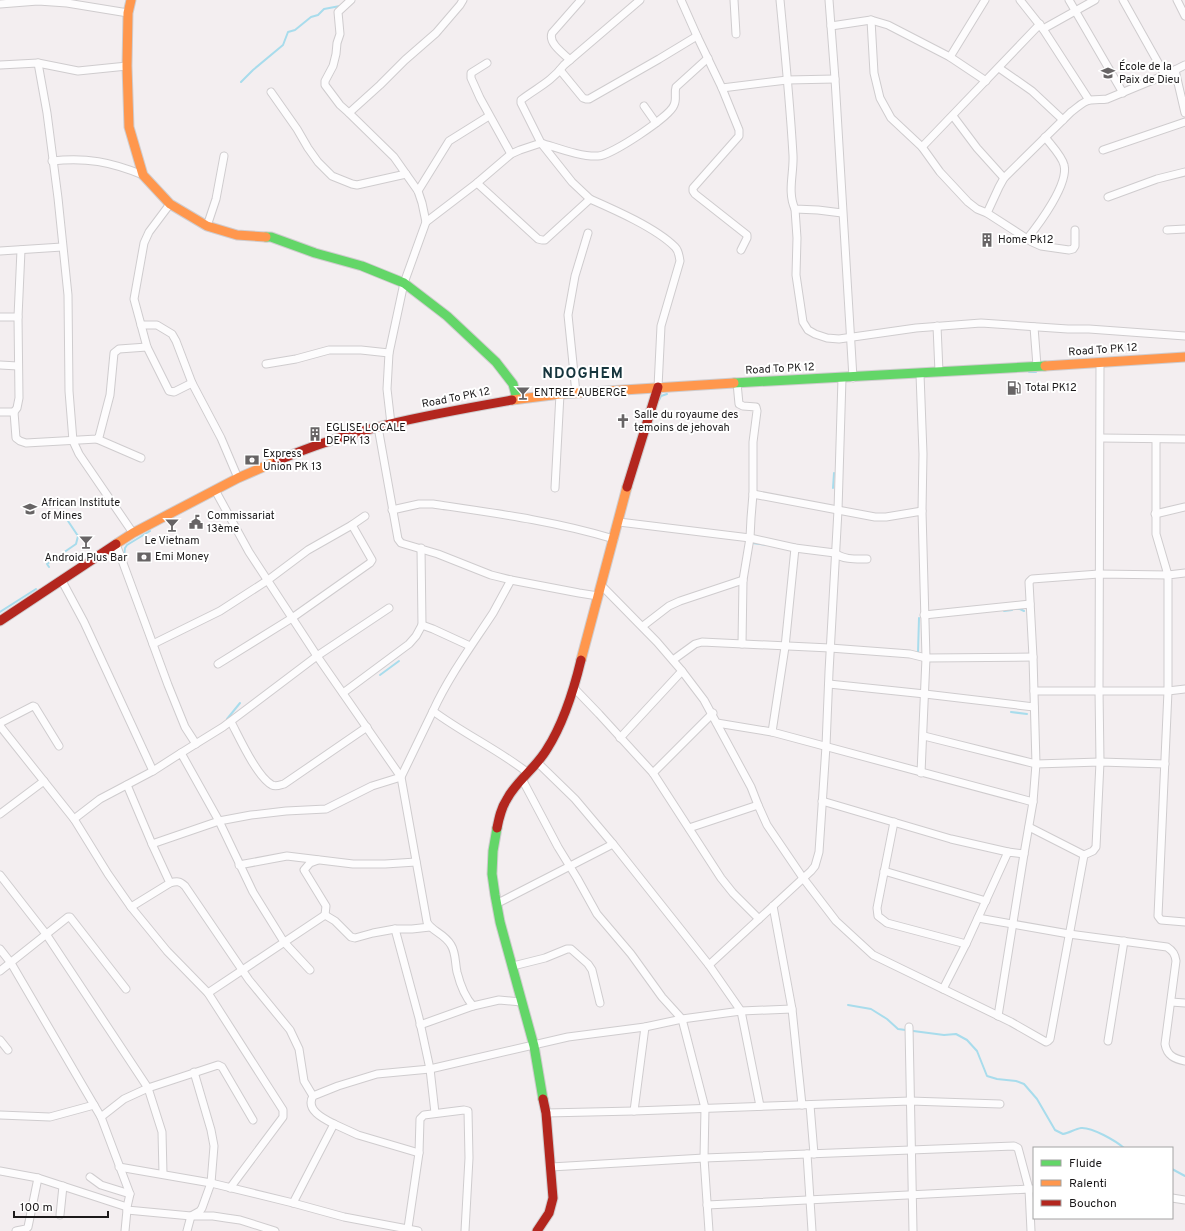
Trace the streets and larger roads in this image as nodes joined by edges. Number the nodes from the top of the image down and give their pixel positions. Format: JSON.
{"nodes":[{"id":1,"x":131,"y":0,"type":"edge"},
{"id":2,"x":351,"y":0,"type":"edge"},
{"id":3,"x":582,"y":0,"type":"edge"},
{"id":4,"x":640,"y":0,"type":"edge"},
{"id":5,"x":681,"y":0,"type":"edge"},
{"id":6,"x":734,"y":0,"type":"edge"},
{"id":7,"x":780,"y":0,"type":"edge"},
{"id":8,"x":829,"y":0,"type":"edge"},
{"id":9,"x":985,"y":0,"type":"edge"},
{"id":10,"x":1020,"y":0,"type":"edge"},
{"id":11,"x":1069,"y":0,"type":"edge"},
{"id":12,"x":1095,"y":0,"type":"edge"},
{"id":13,"x":1123,"y":0,"type":"edge"},
{"id":14,"x":1177,"y":0,"type":"edge"},
{"id":15,"x":38,"y":1,"type":"edge"},
{"id":16,"x":460,"y":2,"type":"edge"},
{"id":17,"x":0,"y":4,"type":"edge"},
{"id":18,"x":1076,"y":12,"type":"junction"},
{"id":19,"x":128,"y":13,"type":"junction"},
{"id":20,"x":1185,"y":16,"type":"edge"},
{"id":21,"x":871,"y":20,"type":"junction"},
{"id":22,"x":831,"y":26,"type":"junction"},
{"id":23,"x":1042,"y":27,"type":"junction"},
{"id":24,"x":736,"y":34,"type":"dead end"},
{"id":25,"x":697,"y":36,"type":"junction"},
{"id":26,"x":950,"y":57,"type":"junction"},
{"id":27,"x":708,"y":58,"type":"junction"},
{"id":28,"x":570,"y":60,"type":"junction"},
{"id":29,"x":38,"y":63,"type":"junction"},
{"id":30,"x":487,"y":63,"type":"dead end"},
{"id":31,"x":0,"y":65,"type":"edge"},
{"id":32,"x":1185,"y":65,"type":"edge"},
{"id":33,"x":127,"y":66,"type":"junction"},
{"id":34,"x":999,"y":68,"type":"junction"},
{"id":35,"x":560,"y":70,"type":"junction"},
{"id":36,"x":1175,"y":70,"type":"junction"},
{"id":37,"x":1165,"y":75,"type":"junction"},
{"id":38,"x":835,"y":79,"type":"junction"},
{"id":39,"x":787,"y":80,"type":"junction"},
{"id":40,"x":986,"y":81,"type":"junction"},
{"id":41,"x":722,"y":88,"type":"junction"},
{"id":42,"x":271,"y":92,"type":"dead end"},
{"id":43,"x":1122,"y":92,"type":"junction"},
{"id":44,"x":1089,"y":100,"type":"junction"},
{"id":45,"x":644,"y":106,"type":"dead end"},
{"id":46,"x":349,"y":113,"type":"junction"},
{"id":47,"x":1185,"y":113,"type":"edge"},
{"id":48,"x":489,"y":116,"type":"junction"},
{"id":49,"x":953,"y":116,"type":"junction"},
{"id":50,"x":1063,"y":120,"type":"junction"},
{"id":51,"x":1185,"y":122,"type":"edge"},
{"id":52,"x":656,"y":124,"type":"junction"},
{"id":53,"x":1045,"y":137,"type":"junction"},
{"id":54,"x":541,"y":144,"type":"junction"},
{"id":55,"x":922,"y":147,"type":"junction"},
{"id":56,"x":1103,"y":150,"type":"dead end"},
{"id":57,"x":511,"y":154,"type":"junction"},
{"id":58,"x":224,"y":156,"type":"dead end"},
{"id":59,"x":52,"y":161,"type":"junction"},
{"id":60,"x":1185,"y":172,"type":"edge"},
{"id":61,"x":406,"y":174,"type":"junction"},
{"id":62,"x":143,"y":175,"type":"junction"},
{"id":63,"x":1004,"y":178,"type":"junction"},
{"id":64,"x":477,"y":183,"type":"junction"},
{"id":65,"x":418,"y":191,"type":"junction"},
{"id":66,"x":1108,"y":197,"type":"dead end"},
{"id":67,"x":590,"y":199,"type":"junction"},
{"id":68,"x":170,"y":204,"type":"junction"},
{"id":69,"x":795,"y":210,"type":"junction"},
{"id":70,"x":842,"y":213,"type":"junction"},
{"id":71,"x":987,"y":213,"type":"junction"},
{"id":72,"x":426,"y":222,"type":"junction"},
{"id":73,"x":207,"y":226,"type":"junction"},
{"id":74,"x":1185,"y":229,"type":"edge"},
{"id":75,"x":1075,"y":230,"type":"dead end"},
{"id":76,"x":1167,"y":230,"type":"dead end"},
{"id":77,"x":588,"y":233,"type":"dead end"},
{"id":78,"x":1027,"y":239,"type":"junction"},
{"id":79,"x":62,"y":247,"type":"junction"},
{"id":80,"x":21,"y":250,"type":"junction"},
{"id":81,"x":741,"y":250,"type":"dead end"},
{"id":82,"x":0,"y":251,"type":"edge"},
{"id":83,"x":404,"y":283,"type":"junction"},
{"id":84,"x":18,"y":316,"type":"junction"},
{"id":85,"x":0,"y":317,"type":"edge"},
{"id":86,"x":141,"y":325,"type":"junction"},
{"id":87,"x":937,"y":326,"type":"junction"},
{"id":88,"x":1034,"y":327,"type":"junction"},
{"id":89,"x":1185,"y":336,"type":"edge"},
{"id":90,"x":852,"y":338,"type":"junction"},
{"id":91,"x":147,"y":346,"type":"junction"},
{"id":92,"x":389,"y":354,"type":"junction"},
{"id":93,"x":1185,"y":356,"type":"edge"},
{"id":94,"x":1100,"y":362,"type":"junction"},
{"id":95,"x":266,"y":364,"type":"dead end"},
{"id":96,"x":0,"y":366,"type":"edge"},
{"id":97,"x":18,"y":366,"type":"junction"},
{"id":98,"x":1038,"y":366,"type":"junction"},
{"id":99,"x":939,"y":372,"type":"junction"},
{"id":100,"x":920,"y":374,"type":"junction"},
{"id":101,"x":842,"y":378,"type":"junction"},
{"id":102,"x":853,"y":378,"type":"junction"},
{"id":103,"x":192,"y":383,"type":"junction"},
{"id":104,"x":737,"y":383,"type":"junction"},
{"id":105,"x":658,"y":387,"type":"junction"},
{"id":106,"x":576,"y":393,"type":"junction"},
{"id":107,"x":560,"y":394,"type":"junction"},
{"id":108,"x":517,"y":399,"type":"junction"},
{"id":109,"x":0,"y":412,"type":"edge"},
{"id":110,"x":14,"y":412,"type":"junction"},
{"id":111,"x":391,"y":424,"type":"junction"},
{"id":112,"x":378,"y":427,"type":"junction"},
{"id":113,"x":1101,"y":438,"type":"junction"},
{"id":114,"x":97,"y":439,"type":"junction"},
{"id":115,"x":1156,"y":440,"type":"junction"},
{"id":116,"x":1185,"y":440,"type":"edge"},
{"id":117,"x":73,"y":441,"type":"junction"},
{"id":118,"x":141,"y":458,"type":"dead end"},
{"id":119,"x":238,"y":478,"type":"junction"},
{"id":120,"x":556,"y":488,"type":"dead end"},
{"id":121,"x":215,"y":490,"type":"junction"},
{"id":122,"x":753,"y":494,"type":"junction"},
{"id":123,"x":1185,"y":507,"type":"edge"},
{"id":124,"x":392,"y":510,"type":"junction"},
{"id":125,"x":838,"y":510,"type":"junction"},
{"id":126,"x":922,"y":511,"type":"junction"},
{"id":127,"x":1155,"y":514,"type":"junction"},
{"id":128,"x":365,"y":516,"type":"dead end"},
{"id":129,"x":619,"y":522,"type":"junction"},
{"id":130,"x":352,"y":525,"type":"junction"},
{"id":131,"x":133,"y":533,"type":"junction"},
{"id":132,"x":750,"y":538,"type":"junction"},
{"id":133,"x":614,"y":539,"type":"junction"},
{"id":134,"x":116,"y":544,"type":"junction"},
{"id":135,"x":421,"y":548,"type":"junction"},
{"id":136,"x":795,"y":548,"type":"junction"},
{"id":137,"x":835,"y":553,"type":"junction"},
{"id":138,"x":867,"y":559,"type":"dead end"},
{"id":139,"x":1185,"y":573,"type":"edge"},
{"id":140,"x":1099,"y":574,"type":"junction"},
{"id":141,"x":1168,"y":575,"type":"junction"},
{"id":142,"x":268,"y":580,"type":"junction"},
{"id":143,"x":511,"y":580,"type":"junction"},
{"id":144,"x":743,"y":580,"type":"junction"},
{"id":145,"x":62,"y":581,"type":"junction"},
{"id":146,"x":601,"y":584,"type":"junction"},
{"id":147,"x":598,"y":596,"type":"junction"},
{"id":148,"x":1030,"y":604,"type":"junction"},
{"id":149,"x":389,"y":608,"type":"dead end"},
{"id":150,"x":924,"y":615,"type":"junction"},
{"id":151,"x":292,"y":618,"type":"junction"},
{"id":152,"x":0,"y":622,"type":"edge"},
{"id":153,"x":422,"y":625,"type":"junction"},
{"id":154,"x":643,"y":626,"type":"junction"},
{"id":155,"x":153,"y":644,"type":"junction"},
{"id":156,"x":742,"y":644,"type":"junction"},
{"id":157,"x":470,"y":646,"type":"junction"},
{"id":158,"x":785,"y":647,"type":"junction"},
{"id":159,"x":830,"y":648,"type":"junction"},
{"id":160,"x":317,"y":656,"type":"junction"},
{"id":161,"x":1033,"y":657,"type":"junction"},
{"id":162,"x":926,"y":658,"type":"junction"},
{"id":163,"x":673,"y":660,"type":"junction"},
{"id":164,"x":218,"y":664,"type":"dead end"},
{"id":165,"x":682,"y":671,"type":"junction"},
{"id":166,"x":829,"y":684,"type":"junction"},
{"id":167,"x":574,"y":688,"type":"junction"},
{"id":168,"x":1185,"y":689,"type":"edge"},
{"id":169,"x":1034,"y":690,"type":"junction"},
{"id":170,"x":1099,"y":690,"type":"junction"},
{"id":171,"x":1168,"y":690,"type":"junction"},
{"id":172,"x":343,"y":693,"type":"junction"},
{"id":173,"x":925,"y":694,"type":"junction"},
{"id":174,"x":1034,"y":707,"type":"junction"},
{"id":175,"x":433,"y":711,"type":"junction"},
{"id":176,"x":712,"y":713,"type":"junction"},
{"id":177,"x":230,"y":722,"type":"junction"},
{"id":178,"x":717,"y":723,"type":"junction"},
{"id":179,"x":0,"y":725,"type":"edge"},
{"id":180,"x":368,"y":727,"type":"junction"},
{"id":181,"x":772,"y":732,"type":"junction"},
{"id":182,"x":924,"y":736,"type":"junction"},
{"id":183,"x":620,"y":738,"type":"junction"},
{"id":184,"x":196,"y":744,"type":"junction"},
{"id":185,"x":59,"y":746,"type":"dead end"},
{"id":186,"x":826,"y":746,"type":"junction"},
{"id":187,"x":181,"y":753,"type":"junction"},
{"id":188,"x":1100,"y":762,"type":"junction"},
{"id":189,"x":538,"y":763,"type":"junction"},
{"id":190,"x":1036,"y":764,"type":"junction"},
{"id":191,"x":1165,"y":764,"type":"junction"},
{"id":192,"x":153,"y":771,"type":"junction"},
{"id":193,"x":653,"y":773,"type":"junction"},
{"id":194,"x":922,"y":773,"type":"junction"},
{"id":195,"x":525,"y":776,"type":"junction"},
{"id":196,"x":401,"y":777,"type":"junction"},
{"id":197,"x":44,"y":781,"type":"junction"},
{"id":198,"x":127,"y":785,"type":"junction"},
{"id":199,"x":822,"y":801,"type":"junction"},
{"id":200,"x":1033,"y":802,"type":"junction"},
{"id":201,"x":758,"y":805,"type":"junction"},
{"id":202,"x":0,"y":814,"type":"edge"},
{"id":203,"x":74,"y":819,"type":"junction"},
{"id":204,"x":219,"y":821,"type":"junction"},
{"id":205,"x":894,"y":822,"type":"junction"},
{"id":206,"x":1029,"y":827,"type":"junction"},
{"id":207,"x":689,"y":828,"type":"junction"},
{"id":208,"x":152,"y":844,"type":"junction"},
{"id":209,"x":613,"y":844,"type":"junction"},
{"id":210,"x":1008,"y":852,"type":"junction"},
{"id":211,"x":1024,"y":854,"type":"junction"},
{"id":212,"x":1084,"y":854,"type":"junction"},
{"id":213,"x":318,"y":860,"type":"junction"},
{"id":214,"x":416,"y":862,"type":"junction"},
{"id":215,"x":239,"y":865,"type":"junction"},
{"id":216,"x":570,"y":866,"type":"junction"},
{"id":217,"x":884,"y":871,"type":"junction"},
{"id":218,"x":0,"y":876,"type":"edge"},
{"id":219,"x":803,"y":878,"type":"junction"},
{"id":220,"x":170,"y":883,"type":"junction"},
{"id":221,"x":986,"y":901,"type":"junction"},
{"id":222,"x":496,"y":904,"type":"junction"},
{"id":223,"x":773,"y":906,"type":"junction"},
{"id":224,"x":131,"y":907,"type":"junction"},
{"id":225,"x":325,"y":915,"type":"junction"},
{"id":226,"x":978,"y":918,"type":"junction"},
{"id":227,"x":759,"y":920,"type":"junction"},
{"id":228,"x":1185,"y":922,"type":"edge"},
{"id":229,"x":1013,"y":925,"type":"junction"},
{"id":230,"x":430,"y":927,"type":"junction"},
{"id":231,"x":395,"y":929,"type":"junction"},
{"id":232,"x":46,"y":934,"type":"junction"},
{"id":233,"x":1069,"y":934,"type":"junction"},
{"id":234,"x":1124,"y":941,"type":"junction"},
{"id":235,"x":284,"y":942,"type":"junction"},
{"id":236,"x":966,"y":944,"type":"junction"},
{"id":237,"x":0,"y":949,"type":"edge"},
{"id":238,"x":11,"y":963,"type":"junction"},
{"id":239,"x":709,"y":965,"type":"junction"},
{"id":240,"x":513,"y":966,"type":"junction"},
{"id":241,"x":242,"y":969,"type":"junction"},
{"id":242,"x":310,"y":970,"type":"dead end"},
{"id":243,"x":0,"y":971,"type":"edge"},
{"id":244,"x":126,"y":988,"type":"dead end"},
{"id":245,"x":943,"y":989,"type":"junction"},
{"id":246,"x":208,"y":993,"type":"junction"},
{"id":247,"x":521,"y":1002,"type":"junction"},
{"id":248,"x":1171,"y":1002,"type":"junction"},
{"id":249,"x":600,"y":1003,"type":"dead end"},
{"id":250,"x":1185,"y":1003,"type":"edge"},
{"id":251,"x":473,"y":1006,"type":"junction"},
{"id":252,"x":792,"y":1008,"type":"junction"},
{"id":253,"x":740,"y":1011,"type":"junction"},
{"id":254,"x":998,"y":1016,"type":"junction"},
{"id":255,"x":682,"y":1019,"type":"junction"},
{"id":256,"x":420,"y":1025,"type":"junction"},
{"id":257,"x":645,"y":1027,"type":"junction"},
{"id":258,"x":909,"y":1027,"type":"dead end"},
{"id":259,"x":0,"y":1040,"type":"edge"},
{"id":260,"x":1108,"y":1041,"type":"dead end"},
{"id":261,"x":534,"y":1046,"type":"junction"},
{"id":262,"x":8,"y":1050,"type":"dead end"},
{"id":263,"x":1185,"y":1061,"type":"edge"},
{"id":264,"x":430,"y":1069,"type":"junction"},
{"id":265,"x":194,"y":1072,"type":"junction"},
{"id":266,"x":148,"y":1088,"type":"junction"},
{"id":267,"x":313,"y":1096,"type":"junction"},
{"id":268,"x":910,"y":1102,"type":"junction"},
{"id":269,"x":1000,"y":1104,"type":"dead end"},
{"id":270,"x":94,"y":1105,"type":"junction"},
{"id":271,"x":802,"y":1105,"type":"junction"},
{"id":272,"x":810,"y":1105,"type":"junction"},
{"id":273,"x":760,"y":1106,"type":"junction"},
{"id":274,"x":705,"y":1108,"type":"junction"},
{"id":275,"x":634,"y":1111,"type":"junction"},
{"id":276,"x":436,"y":1113,"type":"junction"},
{"id":277,"x":546,"y":1113,"type":"junction"},
{"id":278,"x":0,"y":1115,"type":"edge"},
{"id":279,"x":101,"y":1117,"type":"junction"},
{"id":280,"x":253,"y":1120,"type":"dead end"},
{"id":281,"x":334,"y":1124,"type":"junction"},
{"id":282,"x":911,"y":1150,"type":"junction"},
{"id":283,"x":419,"y":1153,"type":"junction"},
{"id":284,"x":811,"y":1154,"type":"junction"},
{"id":285,"x":704,"y":1158,"type":"junction"},
{"id":286,"x":119,"y":1167,"type":"junction"},
{"id":287,"x":551,"y":1167,"type":"junction"},
{"id":288,"x":0,"y":1171,"type":"edge"},
{"id":289,"x":163,"y":1174,"type":"junction"},
{"id":290,"x":90,"y":1177,"type":"dead end"},
{"id":291,"x":38,"y":1178,"type":"junction"},
{"id":292,"x":211,"y":1183,"type":"junction"},
{"id":293,"x":63,"y":1186,"type":"junction"},
{"id":294,"x":230,"y":1188,"type":"junction"},
{"id":295,"x":1031,"y":1189,"type":"edge"},
{"id":296,"x":130,"y":1194,"type":"junction"},
{"id":297,"x":912,"y":1195,"type":"junction"},
{"id":298,"x":1173,"y":1198,"type":"edge"},
{"id":299,"x":810,"y":1200,"type":"junction"},
{"id":300,"x":1185,"y":1200,"type":"edge"},
{"id":301,"x":294,"y":1203,"type":"junction"},
{"id":302,"x":707,"y":1205,"type":"junction"},
{"id":303,"x":127,"y":1208,"type":"junction"},
{"id":304,"x":60,"y":1215,"type":"dead end"},
{"id":305,"x":191,"y":1216,"type":"junction"},
{"id":306,"x":408,"y":1228,"type":"junction"},
{"id":307,"x":16,"y":1231,"type":"edge"},
{"id":308,"x":125,"y":1231,"type":"edge"},
{"id":309,"x":187,"y":1231,"type":"edge"},
{"id":310,"x":275,"y":1231,"type":"edge"},
{"id":311,"x":418,"y":1231,"type":"edge"},
{"id":312,"x":465,"y":1231,"type":"edge"},
{"id":313,"x":537,"y":1231,"type":"edge"},
{"id":314,"x":709,"y":1231,"type":"edge"},
{"id":315,"x":812,"y":1231,"type":"edge"},
{"id":316,"x":913,"y":1231,"type":"edge"},
{"id":317,"x":1031,"y":1231,"type":"edge"}],
"edges":[{"from":1,"to":19,"type":"street"},
{"from":2,"to":46,"type":"street"},
{"from":3,"to":28,"type":"street"},
{"from":4,"to":28,"type":"street"},
{"from":5,"to":25,"type":"street"},
{"from":6,"to":24,"type":"street"},
{"from":7,"to":39,"type":"street"},
{"from":8,"to":22,"type":"street"},
{"from":9,"to":26,"type":"street"},
{"from":10,"to":23,"type":"street"},
{"from":11,"to":18,"type":"street"},
{"from":12,"to":18,"type":"street"},
{"from":13,"to":37,"type":"street"},
{"from":14,"to":20,"type":"street"},
{"from":15,"to":17,"type":"street"},
{"from":15,"to":19,"type":"street"},
{"from":16,"to":46,"type":"street"},
{"from":18,"to":23,"type":"street"},
{"from":18,"to":43,"type":"street"},
{"from":19,"to":33,"type":"street"},
{"from":21,"to":22,"type":"street"},
{"from":21,"to":26,"type":"street"},
{"from":21,"to":55,"type":"street"},
{"from":22,"to":38,"type":"street"},
{"from":23,"to":34,"type":"street"},
{"from":23,"to":44,"type":"street"},
{"from":25,"to":27,"type":"street"},
{"from":25,"to":35,"type":"street"},
{"from":26,"to":40,"type":"street"},
{"from":27,"to":41,"type":"street"},
{"from":27,"to":52,"type":"street"},
{"from":28,"to":35,"type":"street"},
{"from":29,"to":31,"type":"street"},
{"from":29,"to":33,"type":"street"},
{"from":29,"to":59,"type":"street"},
{"from":30,"to":48,"type":"street"},
{"from":32,"to":36,"type":"street"},
{"from":33,"to":62,"type":"street"},
{"from":34,"to":40,"type":"street"},
{"from":34,"to":50,"type":"street"},
{"from":35,"to":54,"type":"street"},
{"from":36,"to":37,"type":"street"},
{"from":36,"to":47,"type":"street"},
{"from":37,"to":43,"type":"street"},
{"from":38,"to":39,"type":"street"},
{"from":38,"to":70,"type":"street"},
{"from":39,"to":41,"type":"street"},
{"from":39,"to":69,"type":"street"},
{"from":40,"to":49,"type":"street"},
{"from":41,"to":81,"type":"street"},
{"from":42,"to":61,"type":"street"},
{"from":43,"to":44,"type":"street"},
{"from":44,"to":50,"type":"street"},
{"from":45,"to":52,"type":"street"},
{"from":46,"to":61,"type":"street"},
{"from":48,"to":57,"type":"street"},
{"from":48,"to":65,"type":"street"},
{"from":49,"to":55,"type":"street"},
{"from":49,"to":63,"type":"street"},
{"from":50,"to":53,"type":"street"},
{"from":51,"to":56,"type":"street"},
{"from":52,"to":54,"type":"street"},
{"from":53,"to":63,"type":"street"},
{"from":53,"to":78,"type":"street"},
{"from":54,"to":57,"type":"street"},
{"from":54,"to":67,"type":"street"},
{"from":55,"to":71,"type":"street"},
{"from":57,"to":64,"type":"street"},
{"from":58,"to":73,"type":"street"},
{"from":59,"to":62,"type":"street"},
{"from":59,"to":79,"type":"street"},
{"from":60,"to":66,"type":"street"},
{"from":61,"to":65,"type":"street"},
{"from":62,"to":68,"type":"street"},
{"from":63,"to":71,"type":"street"},
{"from":64,"to":67,"type":"street"},
{"from":64,"to":72,"type":"street"},
{"from":65,"to":72,"type":"street"},
{"from":67,"to":105,"type":"street"},
{"from":68,"to":73,"type":"street"},
{"from":68,"to":86,"type":"street"},
{"from":69,"to":70,"type":"street"},
{"from":69,"to":90,"type":"street"},
{"from":70,"to":90,"type":"street"},
{"from":71,"to":78,"type":"street"},
{"from":72,"to":83,"type":"street"},
{"from":73,"to":83,"type":"street"},
{"from":74,"to":76,"type":"street"},
{"from":75,"to":78,"type":"street"},
{"from":77,"to":106,"type":"street"},
{"from":79,"to":80,"type":"street"},
{"from":79,"to":117,"type":"street"},
{"from":80,"to":82,"type":"street"},
{"from":80,"to":84,"type":"street"},
{"from":83,"to":92,"type":"street"},
{"from":83,"to":108,"type":"street"},
{"from":84,"to":85,"type":"street"},
{"from":84,"to":97,"type":"street"},
{"from":86,"to":91,"type":"street"},
{"from":86,"to":103,"type":"street"},
{"from":87,"to":88,"type":"street"},
{"from":87,"to":90,"type":"street"},
{"from":87,"to":99,"type":"street"},
{"from":88,"to":89,"type":"street"},
{"from":88,"to":98,"type":"street"},
{"from":90,"to":102,"type":"street"},
{"from":91,"to":103,"type":"street"},
{"from":91,"to":114,"type":"street"},
{"from":92,"to":95,"type":"street"},
{"from":92,"to":111,"type":"street"},
{"from":93,"to":94,"type":"street","name":"Road To PK 12"},
{"from":94,"to":98,"type":"street","name":"Road To PK 12"},
{"from":94,"to":113,"type":"street"},
{"from":96,"to":97,"type":"street"},
{"from":97,"to":110,"type":"street"},
{"from":98,"to":99,"type":"street","name":"Road To PK 12"},
{"from":99,"to":100,"type":"street","name":"Road To PK 12"},
{"from":100,"to":102,"type":"street","name":"Road To PK 12"},
{"from":100,"to":126,"type":"street"},
{"from":101,"to":102,"type":"street","name":"Road To PK 12"},
{"from":101,"to":104,"type":"street","name":"Road To PK 12"},
{"from":101,"to":125,"type":"street"},
{"from":103,"to":119,"type":"street"},
{"from":104,"to":105,"type":"street","name":"Road To PK 12"},
{"from":104,"to":122,"type":"street"},
{"from":105,"to":106,"type":"street","name":"Road To PK 12"},
{"from":105,"to":129,"type":"street"},
{"from":106,"to":107,"type":"street","name":"Road To PK 12"},
{"from":107,"to":108,"type":"street","name":"Road To PK 12"},
{"from":107,"to":120,"type":"street"},
{"from":108,"to":111,"type":"street","name":"Road To PK 12"},
{"from":109,"to":110,"type":"street"},
{"from":110,"to":117,"type":"street"},
{"from":111,"to":112,"type":"street","name":"Road To PK 12"},
{"from":112,"to":119,"type":"street","name":"Road To PK 12"},
{"from":112,"to":124,"type":"street"},
{"from":113,"to":115,"type":"street"},
{"from":113,"to":140,"type":"street"},
{"from":114,"to":117,"type":"street"},
{"from":114,"to":118,"type":"street"},
{"from":115,"to":116,"type":"street"},
{"from":115,"to":127,"type":"street"},
{"from":117,"to":131,"type":"street"},
{"from":119,"to":121,"type":"street","name":"Road To PK 12"},
{"from":121,"to":131,"type":"street","name":"Road To PK 12"},
{"from":121,"to":142,"type":"street"},
{"from":122,"to":125,"type":"street"},
{"from":122,"to":132,"type":"street"},
{"from":123,"to":127,"type":"street"},
{"from":124,"to":133,"type":"street"},
{"from":124,"to":135,"type":"street"},
{"from":125,"to":126,"type":"street"},
{"from":125,"to":137,"type":"street"},
{"from":126,"to":150,"type":"street"},
{"from":127,"to":141,"type":"street"},
{"from":128,"to":130,"type":"street"},
{"from":129,"to":132,"type":"street"},
{"from":129,"to":133,"type":"street"},
{"from":130,"to":142,"type":"street"},
{"from":130,"to":151,"type":"street"},
{"from":131,"to":134,"type":"street","name":"Road To PK 12"},
{"from":132,"to":136,"type":"street"},
{"from":132,"to":144,"type":"street"},
{"from":133,"to":146,"type":"street"},
{"from":134,"to":145,"type":"street","name":"Road To PK 12"},
{"from":134,"to":155,"type":"street"},
{"from":135,"to":143,"type":"street"},
{"from":135,"to":153,"type":"street"},
{"from":136,"to":137,"type":"street"},
{"from":136,"to":158,"type":"street"},
{"from":137,"to":138,"type":"street"},
{"from":137,"to":159,"type":"street"},
{"from":139,"to":141,"type":"street"},
{"from":140,"to":141,"type":"street"},
{"from":140,"to":148,"type":"street"},
{"from":140,"to":170,"type":"street"},
{"from":141,"to":171,"type":"street"},
{"from":142,"to":151,"type":"street"},
{"from":142,"to":155,"type":"street"},
{"from":143,"to":147,"type":"street"},
{"from":143,"to":157,"type":"street"},
{"from":144,"to":154,"type":"street"},
{"from":144,"to":156,"type":"street"},
{"from":145,"to":152,"type":"street","name":"Road To PK 12"},
{"from":145,"to":192,"type":"street"},
{"from":146,"to":147,"type":"street"},
{"from":146,"to":154,"type":"street"},
{"from":147,"to":167,"type":"street"},
{"from":148,"to":150,"type":"street"},
{"from":148,"to":161,"type":"street"},
{"from":149,"to":160,"type":"street"},
{"from":150,"to":162,"type":"street"},
{"from":151,"to":160,"type":"street"},
{"from":151,"to":164,"type":"street"},
{"from":153,"to":157,"type":"street"},
{"from":153,"to":172,"type":"street"},
{"from":154,"to":163,"type":"street"},
{"from":155,"to":184,"type":"street"},
{"from":156,"to":158,"type":"street"},
{"from":156,"to":163,"type":"street"},
{"from":157,"to":175,"type":"street"},
{"from":158,"to":159,"type":"street"},
{"from":158,"to":181,"type":"street"},
{"from":159,"to":162,"type":"street"},
{"from":159,"to":166,"type":"street"},
{"from":160,"to":172,"type":"street"},
{"from":160,"to":177,"type":"street"},
{"from":161,"to":162,"type":"street"},
{"from":161,"to":169,"type":"street"},
{"from":162,"to":173,"type":"street"},
{"from":163,"to":165,"type":"street"},
{"from":165,"to":176,"type":"street"},
{"from":165,"to":183,"type":"street"},
{"from":166,"to":173,"type":"street"},
{"from":166,"to":186,"type":"street"},
{"from":167,"to":183,"type":"street"},
{"from":167,"to":189,"type":"street"},
{"from":168,"to":171,"type":"street"},
{"from":169,"to":170,"type":"street"},
{"from":169,"to":174,"type":"street"},
{"from":170,"to":171,"type":"street"},
{"from":170,"to":188,"type":"street"},
{"from":171,"to":191,"type":"street"},
{"from":172,"to":180,"type":"street"},
{"from":173,"to":174,"type":"street"},
{"from":173,"to":182,"type":"street"},
{"from":174,"to":190,"type":"street"},
{"from":175,"to":195,"type":"street"},
{"from":175,"to":196,"type":"street"},
{"from":176,"to":178,"type":"street"},
{"from":176,"to":193,"type":"street"},
{"from":177,"to":180,"type":"street"},
{"from":177,"to":184,"type":"street"},
{"from":178,"to":181,"type":"street"},
{"from":178,"to":201,"type":"street"},
{"from":179,"to":185,"type":"street"},
{"from":179,"to":197,"type":"street"},
{"from":180,"to":196,"type":"street"},
{"from":181,"to":186,"type":"street"},
{"from":182,"to":190,"type":"street"},
{"from":182,"to":194,"type":"street"},
{"from":183,"to":193,"type":"street"},
{"from":184,"to":187,"type":"street"},
{"from":186,"to":194,"type":"street"},
{"from":186,"to":199,"type":"street"},
{"from":187,"to":192,"type":"street"},
{"from":187,"to":204,"type":"street"},
{"from":188,"to":190,"type":"street"},
{"from":188,"to":191,"type":"street"},
{"from":188,"to":212,"type":"street"},
{"from":189,"to":195,"type":"street"},
{"from":189,"to":209,"type":"street"},
{"from":190,"to":200,"type":"street"},
{"from":191,"to":228,"type":"street"},
{"from":192,"to":198,"type":"street"},
{"from":193,"to":207,"type":"street"},
{"from":194,"to":200,"type":"street"},
{"from":195,"to":216,"type":"street"},
{"from":195,"to":222,"type":"street"},
{"from":196,"to":204,"type":"street"},
{"from":196,"to":214,"type":"street"},
{"from":197,"to":202,"type":"street"},
{"from":197,"to":203,"type":"street"},
{"from":198,"to":203,"type":"street"},
{"from":198,"to":208,"type":"street"},
{"from":199,"to":205,"type":"street"},
{"from":199,"to":219,"type":"street"},
{"from":200,"to":206,"type":"street"},
{"from":201,"to":207,"type":"street"},
{"from":201,"to":219,"type":"street"},
{"from":203,"to":224,"type":"street"},
{"from":204,"to":208,"type":"street"},
{"from":204,"to":215,"type":"street"},
{"from":205,"to":210,"type":"street"},
{"from":205,"to":217,"type":"street"},
{"from":206,"to":211,"type":"street"},
{"from":206,"to":212,"type":"street"},
{"from":207,"to":227,"type":"street"},
{"from":208,"to":220,"type":"street"},
{"from":209,"to":216,"type":"street"},
{"from":209,"to":239,"type":"street"},
{"from":210,"to":211,"type":"street"},
{"from":210,"to":221,"type":"street"},
{"from":211,"to":229,"type":"street"},
{"from":212,"to":233,"type":"street"},
{"from":213,"to":214,"type":"street"},
{"from":213,"to":215,"type":"street"},
{"from":213,"to":225,"type":"street"},
{"from":214,"to":230,"type":"street"},
{"from":215,"to":235,"type":"street"},
{"from":216,"to":222,"type":"street"},
{"from":216,"to":255,"type":"street"},
{"from":217,"to":221,"type":"street"},
{"from":217,"to":236,"type":"street"},
{"from":218,"to":232,"type":"street"},
{"from":219,"to":223,"type":"street"},
{"from":219,"to":245,"type":"street"},
{"from":220,"to":224,"type":"street"},
{"from":220,"to":241,"type":"street"},
{"from":221,"to":226,"type":"street"},
{"from":222,"to":240,"type":"street"},
{"from":223,"to":227,"type":"street"},
{"from":223,"to":252,"type":"street"},
{"from":224,"to":246,"type":"street"},
{"from":225,"to":231,"type":"street"},
{"from":225,"to":235,"type":"street"},
{"from":226,"to":229,"type":"street"},
{"from":226,"to":236,"type":"street"},
{"from":227,"to":239,"type":"street"},
{"from":229,"to":233,"type":"street"},
{"from":229,"to":254,"type":"street"},
{"from":230,"to":231,"type":"street"},
{"from":230,"to":251,"type":"street"},
{"from":231,"to":256,"type":"street"},
{"from":232,"to":238,"type":"street"},
{"from":232,"to":244,"type":"street"},
{"from":232,"to":266,"type":"street"},
{"from":233,"to":234,"type":"street"},
{"from":233,"to":254,"type":"street"},
{"from":234,"to":248,"type":"street"},
{"from":234,"to":260,"type":"street"},
{"from":235,"to":241,"type":"street"},
{"from":235,"to":242,"type":"street"},
{"from":236,"to":245,"type":"street"},
{"from":237,"to":238,"type":"street"},
{"from":238,"to":243,"type":"street"},
{"from":238,"to":270,"type":"street"},
{"from":239,"to":253,"type":"street"},
{"from":240,"to":247,"type":"street"},
{"from":240,"to":249,"type":"street"},
{"from":241,"to":246,"type":"street"},
{"from":241,"to":267,"type":"street"},
{"from":245,"to":254,"type":"street"},
{"from":246,"to":294,"type":"street"},
{"from":247,"to":251,"type":"street"},
{"from":247,"to":261,"type":"street"},
{"from":248,"to":250,"type":"street"},
{"from":248,"to":263,"type":"street"},
{"from":251,"to":256,"type":"street"},
{"from":252,"to":253,"type":"street"},
{"from":252,"to":271,"type":"street"},
{"from":253,"to":255,"type":"street"},
{"from":253,"to":273,"type":"street"},
{"from":255,"to":257,"type":"street"},
{"from":255,"to":274,"type":"street"},
{"from":256,"to":264,"type":"street"},
{"from":257,"to":261,"type":"street"},
{"from":257,"to":275,"type":"street"},
{"from":258,"to":268,"type":"street"},
{"from":259,"to":262,"type":"street"},
{"from":261,"to":264,"type":"street"},
{"from":261,"to":277,"type":"street"},
{"from":264,"to":267,"type":"street"},
{"from":264,"to":276,"type":"street"},
{"from":265,"to":266,"type":"street"},
{"from":265,"to":280,"type":"street"},
{"from":265,"to":292,"type":"street"},
{"from":266,"to":279,"type":"street"},
{"from":266,"to":289,"type":"street"},
{"from":267,"to":281,"type":"street"},
{"from":268,"to":269,"type":"street"},
{"from":268,"to":272,"type":"street"},
{"from":268,"to":282,"type":"street"},
{"from":270,"to":278,"type":"street"},
{"from":270,"to":279,"type":"street"},
{"from":271,"to":272,"type":"street"},
{"from":271,"to":273,"type":"street"},
{"from":272,"to":284,"type":"street"},
{"from":273,"to":274,"type":"street"},
{"from":274,"to":275,"type":"street"},
{"from":274,"to":285,"type":"street"},
{"from":275,"to":277,"type":"street"},
{"from":276,"to":283,"type":"street"},
{"from":276,"to":312,"type":"street"},
{"from":277,"to":287,"type":"street"},
{"from":279,"to":286,"type":"street"},
{"from":281,"to":283,"type":"street"},
{"from":281,"to":301,"type":"street"},
{"from":282,"to":284,"type":"street"},
{"from":282,"to":295,"type":"street"},
{"from":282,"to":297,"type":"street"},
{"from":283,"to":306,"type":"street"},
{"from":284,"to":285,"type":"street"},
{"from":284,"to":299,"type":"street"},
{"from":285,"to":287,"type":"street"},
{"from":285,"to":302,"type":"street"},
{"from":286,"to":289,"type":"street"},
{"from":286,"to":296,"type":"street"},
{"from":287,"to":313,"type":"street"},
{"from":288,"to":291,"type":"street"},
{"from":289,"to":292,"type":"street"},
{"from":290,"to":296,"type":"street"},
{"from":291,"to":293,"type":"street"},
{"from":291,"to":307,"type":"street"},
{"from":292,"to":294,"type":"street"},
{"from":292,"to":305,"type":"street"},
{"from":293,"to":303,"type":"street"},
{"from":293,"to":304,"type":"street"},
{"from":294,"to":301,"type":"street"},
{"from":295,"to":297,"type":"street"},
{"from":295,"to":317,"type":"street"},
{"from":296,"to":303,"type":"street"},
{"from":297,"to":299,"type":"street"},
{"from":297,"to":316,"type":"street"},
{"from":298,"to":300,"type":"street"},
{"from":299,"to":302,"type":"street"},
{"from":299,"to":315,"type":"street"},
{"from":301,"to":306,"type":"street"},
{"from":302,"to":314,"type":"street"},
{"from":303,"to":305,"type":"street"},
{"from":303,"to":308,"type":"street"},
{"from":305,"to":309,"type":"street"},
{"from":305,"to":310,"type":"street"},
{"from":306,"to":311,"type":"street"}]}
